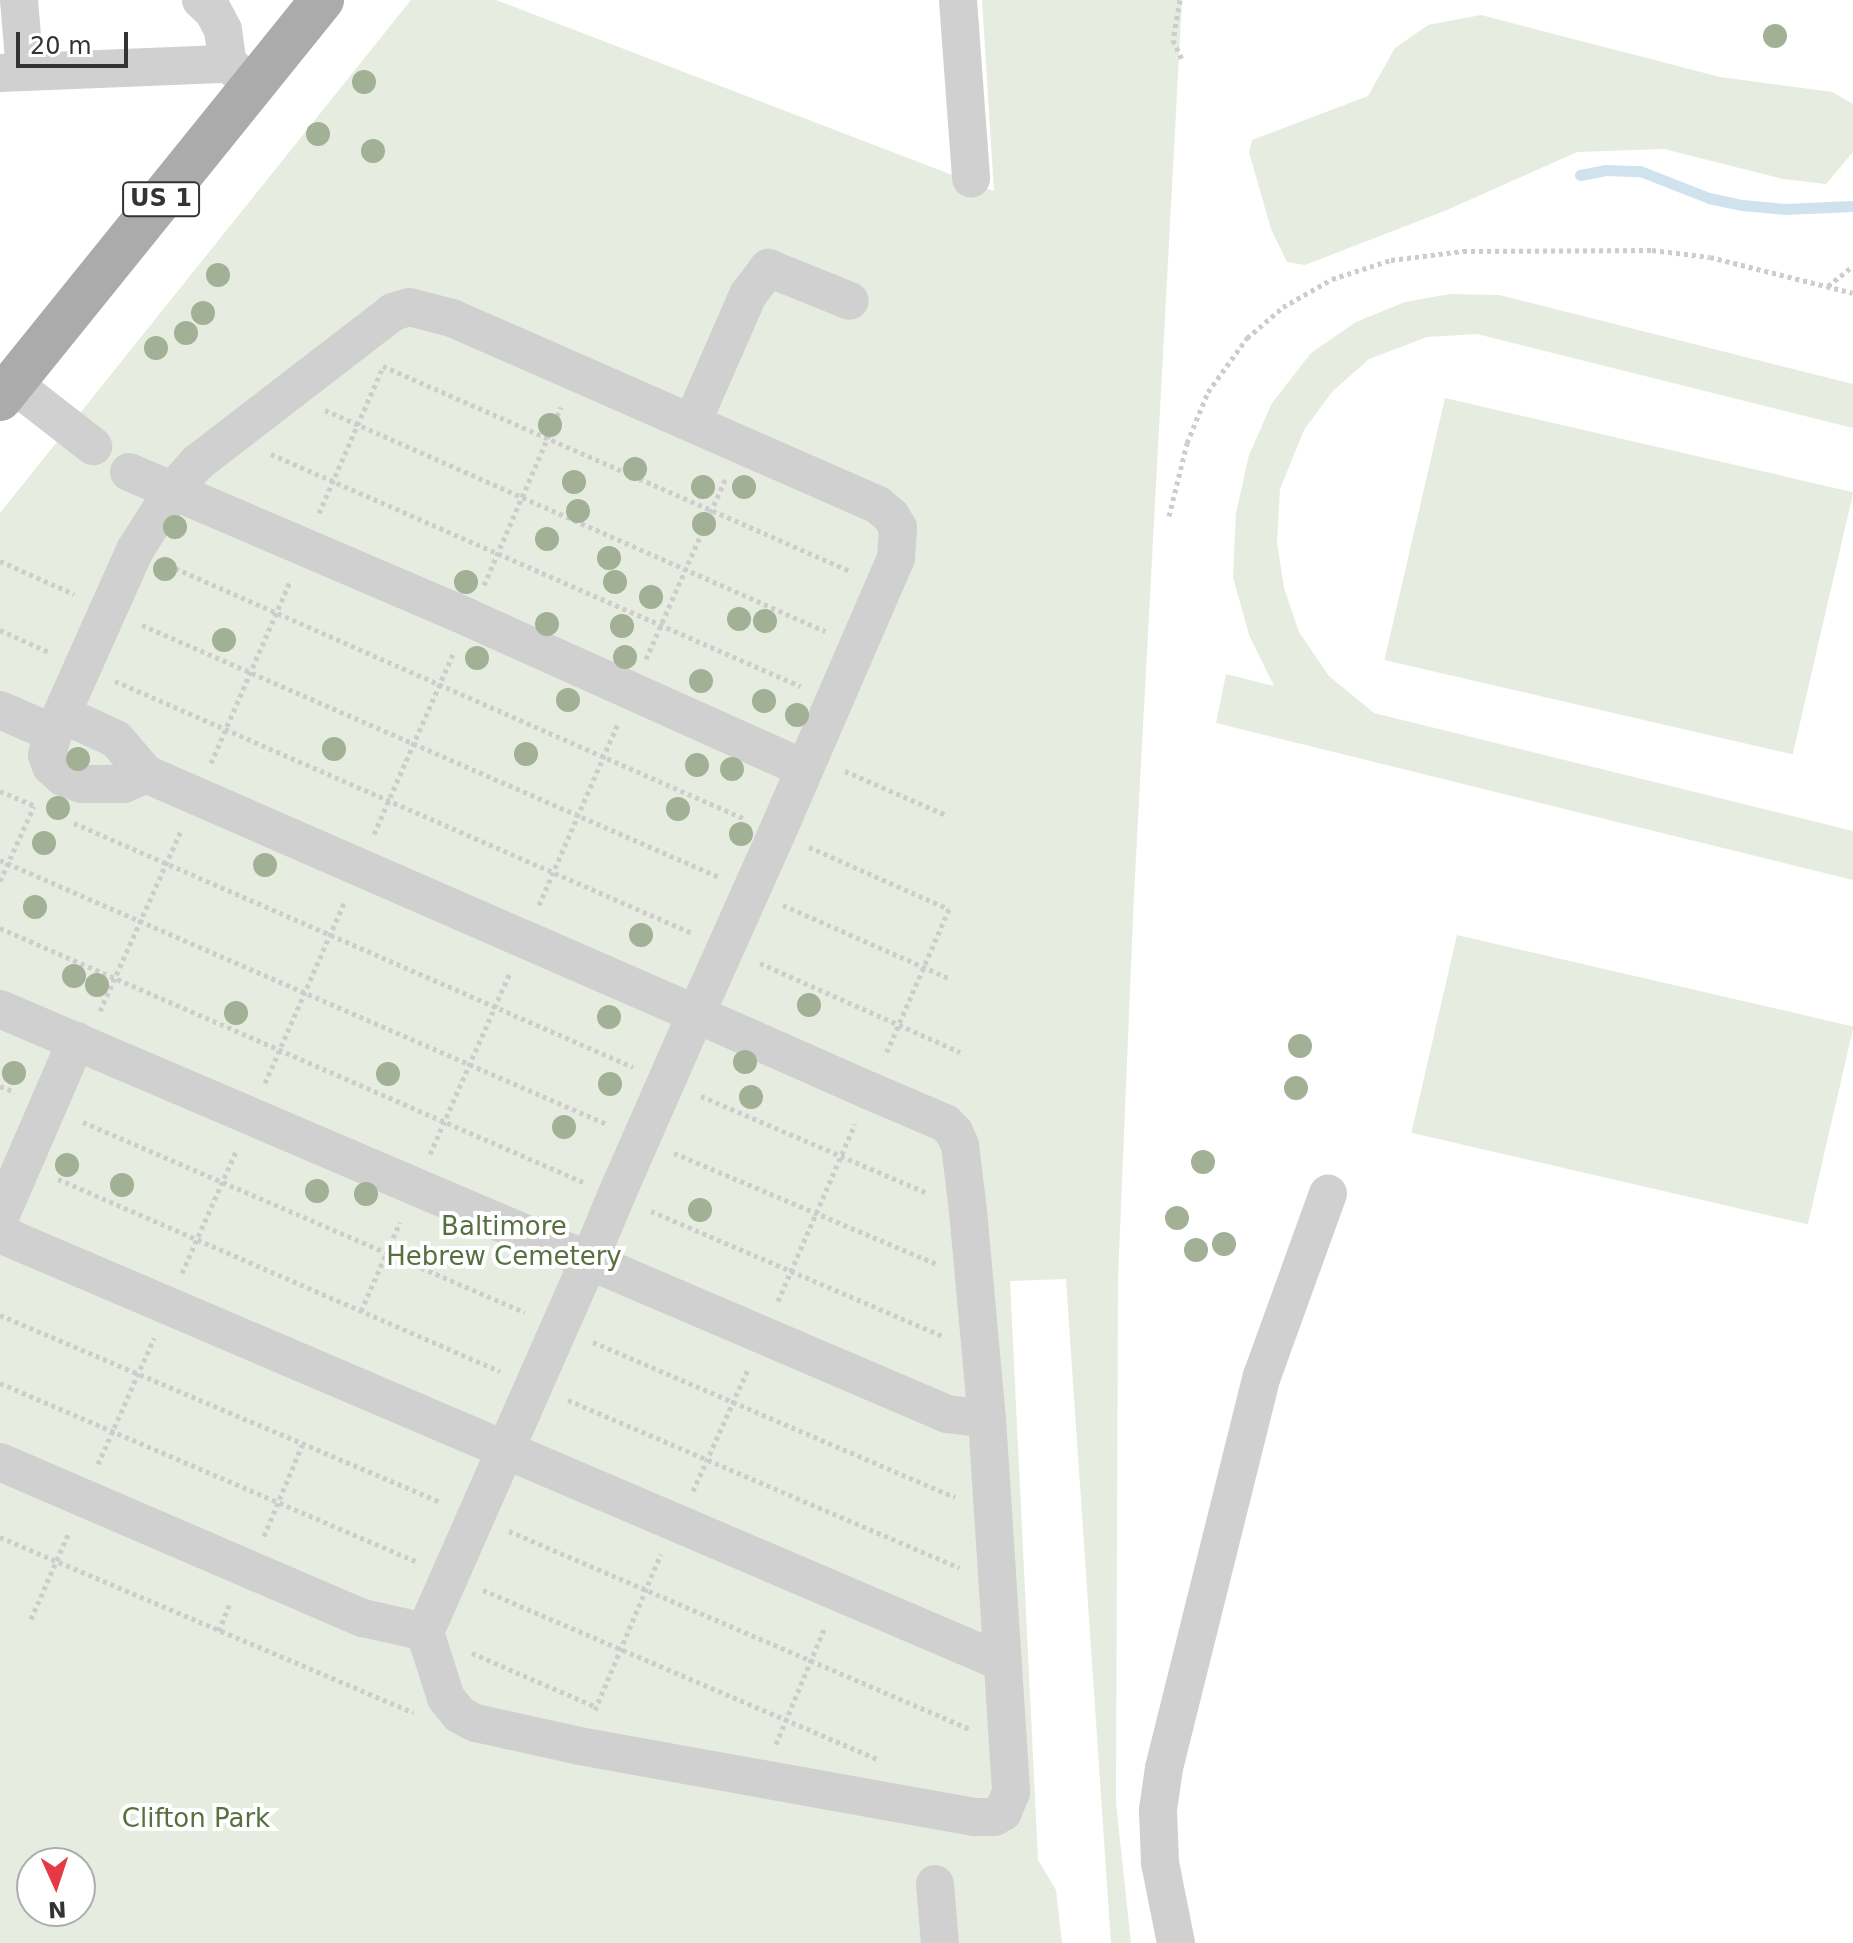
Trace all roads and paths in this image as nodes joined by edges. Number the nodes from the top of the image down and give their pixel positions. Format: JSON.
{"nodes":[{"id":1,"x":19,"y":0,"type":"edge"},
{"id":2,"x":201,"y":0,"type":"edge"},
{"id":3,"x":322,"y":0,"type":"edge"},
{"id":4,"x":958,"y":0,"type":"edge"},
{"id":5,"x":1180,"y":0,"type":"edge"},
{"id":6,"x":1183,"y":61,"type":"dead end"},
{"id":7,"x":12,"y":72,"type":"edge"},
{"id":8,"x":241,"y":74,"type":"junction"},
{"id":9,"x":971,"y":179,"type":"dead end"},
{"id":10,"x":1853,"y":266,"type":"edge"},
{"id":11,"x":1827,"y":286,"type":"junction"},
{"id":12,"x":1853,"y":293,"type":"edge"},
{"id":13,"x":850,"y":301,"type":"dead end"},
{"id":14,"x":409,"y":307,"type":"junction"},
{"id":15,"x":344,"y":348,"type":"junction"},
{"id":16,"x":383,"y":366,"type":"junction"},
{"id":17,"x":576,"y":373,"type":"junction"},
{"id":18,"x":6,"y":391,"type":"edge"},
{"id":19,"x":286,"y":393,"type":"junction"},
{"id":20,"x":692,"y":423,"type":"junction"},
{"id":21,"x":359,"y":424,"type":"junction"},
{"id":22,"x":229,"y":436,"type":"junction"},
{"id":23,"x":547,"y":438,"type":"junction"},
{"id":24,"x":740,"y":444,"type":"junction"},
{"id":25,"x":93,"y":446,"type":"dead end"},
{"id":26,"x":129,"y":472,"type":"dead end"},
{"id":27,"x":333,"y":481,"type":"junction"},
{"id":28,"x":173,"y":490,"type":"junction"},
{"id":29,"x":522,"y":496,"type":"junction"},
{"id":30,"x":712,"y":510,"type":"junction"},
{"id":31,"x":1169,"y":516,"type":"dead end"},
{"id":32,"x":304,"y":547,"type":"junction"},
{"id":33,"x":135,"y":550,"type":"junction"},
{"id":34,"x":497,"y":554,"type":"junction"},
{"id":35,"x":0,"y":561,"type":"edge"},
{"id":36,"x":686,"y":568,"type":"junction"},
{"id":37,"x":884,"y":586,"type":"junction"},
{"id":38,"x":108,"y":610,"type":"junction"},
{"id":39,"x":276,"y":615,"type":"junction"},
{"id":40,"x":469,"y":618,"type":"junction"},
{"id":41,"x":661,"y":626,"type":"junction"},
{"id":42,"x":0,"y":630,"type":"edge"},
{"id":43,"x":858,"y":646,"type":"junction"},
{"id":44,"x":84,"y":668,"type":"junction"},
{"id":45,"x":251,"y":673,"type":"junction"},
{"id":46,"x":439,"y":686,"type":"junction"},
{"id":47,"x":633,"y":690,"type":"junction"},
{"id":48,"x":834,"y":701,"type":"junction"},
{"id":49,"x":0,"y":710,"type":"edge"},
{"id":50,"x":225,"y":730,"type":"junction"},
{"id":51,"x":56,"y":738,"type":"junction"},
{"id":52,"x":414,"y":744,"type":"junction"},
{"id":53,"x":603,"y":757,"type":"junction"},
{"id":54,"x":808,"y":762,"type":"junction"},
{"id":55,"x":146,"y":774,"type":"junction"},
{"id":56,"x":0,"y":791,"type":"edge"},
{"id":57,"x":197,"y":796,"type":"junction"},
{"id":58,"x":388,"y":801,"type":"junction"},
{"id":59,"x":34,"y":805,"type":"junction"},
{"id":60,"x":48,"y":812,"type":"dead end"},
{"id":61,"x":579,"y":815,"type":"junction"},
{"id":62,"x":946,"y":815,"type":"dead end"},
{"id":63,"x":63,"y":818,"type":"dead end"},
{"id":64,"x":777,"y":833,"type":"junction"},
{"id":65,"x":0,"y":860,"type":"edge"},
{"id":66,"x":166,"y":862,"type":"junction"},
{"id":67,"x":8,"y":863,"type":"junction"},
{"id":68,"x":359,"y":867,"type":"junction"},
{"id":69,"x":554,"y":873,"type":"junction"},
{"id":70,"x":0,"y":881,"type":"edge"},
{"id":71,"x":752,"y":891,"type":"junction"},
{"id":72,"x":140,"y":920,"type":"junction"},
{"id":73,"x":0,"y":928,"type":"edge"},
{"id":74,"x":330,"y":935,"type":"junction"},
{"id":75,"x":524,"y":939,"type":"junction"},
{"id":76,"x":726,"y":948,"type":"junction"},
{"id":77,"x":923,"y":966,"type":"junction"},
{"id":78,"x":115,"y":978,"type":"junction"},
{"id":79,"x":951,"y":979,"type":"dead end"},
{"id":80,"x":305,"y":993,"type":"junction"},
{"id":81,"x":496,"y":1007,"type":"junction"},
{"id":82,"x":0,"y":1009,"type":"edge"},
{"id":83,"x":696,"y":1014,"type":"junction"},
{"id":84,"x":899,"y":1024,"type":"junction"},
{"id":85,"x":80,"y":1043,"type":"junction"},
{"id":86,"x":280,"y":1051,"type":"junction"},
{"id":87,"x":960,"y":1052,"type":"dead end"},
{"id":88,"x":470,"y":1064,"type":"junction"},
{"id":89,"x":667,"y":1081,"type":"junction"},
{"id":90,"x":0,"y":1086,"type":"edge"},
{"id":91,"x":870,"y":1091,"type":"junction"},
{"id":92,"x":48,"y":1106,"type":"junction"},
{"id":93,"x":251,"y":1116,"type":"junction"},
{"id":94,"x":444,"y":1122,"type":"junction"},
{"id":95,"x":642,"y":1139,"type":"junction"},
{"id":96,"x":841,"y":1157,"type":"junction"},
{"id":97,"x":222,"y":1182,"type":"junction"},
{"id":98,"x":415,"y":1188,"type":"junction"},
{"id":99,"x":1328,"y":1194,"type":"dead end"},
{"id":100,"x":616,"y":1196,"type":"junction"},
{"id":101,"x":968,"y":1211,"type":"junction"},
{"id":102,"x":816,"y":1213,"type":"junction"},
{"id":103,"x":0,"y":1217,"type":"edge"},
{"id":104,"x":0,"y":1234,"type":"edge"},
{"id":105,"x":387,"y":1253,"type":"junction"},
{"id":106,"x":589,"y":1261,"type":"junction"},
{"id":107,"x":792,"y":1270,"type":"junction"},
{"id":108,"x":975,"y":1280,"type":"junction"},
{"id":109,"x":167,"y":1307,"type":"junction"},
{"id":110,"x":361,"y":1311,"type":"dead end"},
{"id":111,"x":560,"y":1327,"type":"junction"},
{"id":112,"x":762,"y":1335,"type":"junction"},
{"id":113,"x":981,"y":1352,"type":"junction"},
{"id":114,"x":0,"y":1383,"type":"edge"},
{"id":115,"x":733,"y":1402,"type":"junction"},
{"id":116,"x":987,"y":1419,"type":"junction"},
{"id":117,"x":113,"y":1432,"type":"junction"},
{"id":118,"x":302,"y":1445,"type":"dead end"},
{"id":119,"x":505,"y":1451,"type":"junction"},
{"id":120,"x":0,"y":1462,"type":"edge"},
{"id":121,"x":83,"y":1497,"type":"junction"},
{"id":122,"x":278,"y":1503,"type":"junction"},
{"id":123,"x":993,"y":1513,"type":"junction"},
{"id":124,"x":676,"y":1524,"type":"junction"},
{"id":125,"x":0,"y":1537,"type":"edge"},
{"id":126,"x":56,"y":1561,"type":"junction"},
{"id":127,"x":250,"y":1569,"type":"junction"},
{"id":128,"x":450,"y":1576,"type":"junction"},
{"id":129,"x":839,"y":1593,"type":"junction"},
{"id":130,"x":31,"y":1619,"type":"dead end"},
{"id":131,"x":425,"y":1632,"type":"junction"},
{"id":132,"x":621,"y":1649,"type":"junction"},
{"id":133,"x":1002,"y":1662,"type":"junction"},
{"id":134,"x":596,"y":1707,"type":"junction"},
{"id":135,"x":459,"y":1714,"type":"junction"},
{"id":136,"x":786,"y":1719,"type":"junction"},
{"id":137,"x":580,"y":1746,"type":"junction"},
{"id":138,"x":887,"y":1762,"type":"dead end"},
{"id":139,"x":761,"y":1780,"type":"junction"},
{"id":140,"x":935,"y":1884,"type":"dead end"},
{"id":141,"x":940,"y":1943,"type":"edge"},
{"id":142,"x":1176,"y":1943,"type":"edge"}],
"edges":[{"from":1,"to":7,"type":"street"},
{"from":2,"to":8,"type":"street"},
{"from":3,"to":8,"type":"main road","number":"US 1"},
{"from":4,"to":9,"type":"street"},
{"from":5,"to":6,"type":"path"},
{"from":7,"to":8,"type":"street"},
{"from":8,"to":18,"type":"main road","number":"US 1"},
{"from":10,"to":11,"type":"path"},
{"from":11,"to":12,"type":"path"},
{"from":11,"to":31,"type":"path"},
{"from":13,"to":20,"type":"street"},
{"from":14,"to":15,"type":"street"},
{"from":14,"to":16,"type":"path"},
{"from":14,"to":17,"type":"street"},
{"from":15,"to":16,"type":"path"},
{"from":15,"to":19,"type":"street"},
{"from":16,"to":21,"type":"path"},
{"from":16,"to":23,"type":"path"},
{"from":17,"to":20,"type":"street"},
{"from":17,"to":23,"type":"path"},
{"from":18,"to":25,"type":"street"},
{"from":19,"to":21,"type":"path"},
{"from":19,"to":22,"type":"street"},
{"from":20,"to":24,"type":"street"},
{"from":21,"to":27,"type":"path"},
{"from":21,"to":29,"type":"path"},
{"from":22,"to":27,"type":"path"},
{"from":22,"to":28,"type":"street"},
{"from":23,"to":29,"type":"path"},
{"from":23,"to":30,"type":"path"},
{"from":24,"to":30,"type":"path"},
{"from":24,"to":37,"type":"street"},
{"from":26,"to":28,"type":"street"},
{"from":27,"to":32,"type":"path"},
{"from":27,"to":34,"type":"path"},
{"from":28,"to":32,"type":"street"},
{"from":28,"to":33,"type":"street"},
{"from":29,"to":34,"type":"path"},
{"from":29,"to":36,"type":"path"},
{"from":30,"to":36,"type":"path"},
{"from":30,"to":37,"type":"path"},
{"from":32,"to":39,"type":"path"},
{"from":32,"to":40,"type":"street"},
{"from":33,"to":38,"type":"street"},
{"from":33,"to":39,"type":"path"},
{"from":34,"to":40,"type":"path"},
{"from":34,"to":41,"type":"path"},
{"from":35,"to":38,"type":"path"},
{"from":36,"to":41,"type":"path"},
{"from":36,"to":43,"type":"path"},
{"from":37,"to":43,"type":"street"},
{"from":38,"to":44,"type":"street"},
{"from":38,"to":45,"type":"path"},
{"from":39,"to":45,"type":"path"},
{"from":39,"to":46,"type":"path"},
{"from":40,"to":46,"type":"path"},
{"from":40,"to":47,"type":"street"},
{"from":41,"to":47,"type":"path"},
{"from":41,"to":48,"type":"path"},
{"from":42,"to":44,"type":"path"},
{"from":43,"to":48,"type":"street"},
{"from":44,"to":50,"type":"path"},
{"from":44,"to":51,"type":"street"},
{"from":45,"to":50,"type":"path"},
{"from":45,"to":52,"type":"path"},
{"from":46,"to":52,"type":"path"},
{"from":46,"to":53,"type":"path"},
{"from":47,"to":53,"type":"path"},
{"from":47,"to":54,"type":"street"},
{"from":48,"to":54,"type":"street"},
{"from":49,"to":51,"type":"street"},
{"from":50,"to":57,"type":"path"},
{"from":50,"to":58,"type":"path"},
{"from":51,"to":55,"type":"street"},
{"from":51,"to":55,"type":"street"},
{"from":51,"to":59,"type":"path"},
{"from":52,"to":58,"type":"path"},
{"from":52,"to":61,"type":"path"},
{"from":53,"to":61,"type":"path"},
{"from":53,"to":64,"type":"path"},
{"from":54,"to":62,"type":"path"},
{"from":54,"to":64,"type":"street"},
{"from":55,"to":57,"type":"street"},
{"from":56,"to":59,"type":"path"},
{"from":57,"to":66,"type":"path"},
{"from":57,"to":68,"type":"street"},
{"from":58,"to":68,"type":"path"},
{"from":58,"to":69,"type":"path"},
{"from":59,"to":60,"type":"path"},
{"from":59,"to":67,"type":"path"},
{"from":61,"to":69,"type":"path"},
{"from":61,"to":71,"type":"path"},
{"from":63,"to":66,"type":"path"},
{"from":64,"to":71,"type":"street"},
{"from":64,"to":77,"type":"path"},
{"from":65,"to":67,"type":"path"},
{"from":66,"to":72,"type":"path"},
{"from":66,"to":74,"type":"path"},
{"from":67,"to":70,"type":"path"},
{"from":67,"to":72,"type":"path"},
{"from":68,"to":74,"type":"path"},
{"from":68,"to":75,"type":"street"},
{"from":69,"to":75,"type":"path"},
{"from":69,"to":76,"type":"path"},
{"from":71,"to":76,"type":"street"},
{"from":71,"to":77,"type":"path"},
{"from":72,"to":78,"type":"path"},
{"from":72,"to":80,"type":"path"},
{"from":73,"to":78,"type":"path"},
{"from":74,"to":80,"type":"path"},
{"from":74,"to":81,"type":"path"},
{"from":75,"to":81,"type":"path"},
{"from":75,"to":83,"type":"street"},
{"from":76,"to":83,"type":"street"},
{"from":76,"to":84,"type":"path"},
{"from":77,"to":79,"type":"path"},
{"from":77,"to":84,"type":"path"},
{"from":78,"to":85,"type":"path"},
{"from":78,"to":86,"type":"path"},
{"from":80,"to":86,"type":"path"},
{"from":80,"to":88,"type":"path"},
{"from":81,"to":88,"type":"path"},
{"from":81,"to":89,"type":"path"},
{"from":82,"to":85,"type":"street"},
{"from":83,"to":89,"type":"street"},
{"from":83,"to":91,"type":"street"},
{"from":84,"to":87,"type":"path"},
{"from":84,"to":91,"type":"path"},
{"from":85,"to":92,"type":"street"},
{"from":85,"to":93,"type":"street"},
{"from":86,"to":93,"type":"path"},
{"from":86,"to":94,"type":"path"},
{"from":88,"to":94,"type":"path"},
{"from":88,"to":95,"type":"path"},
{"from":89,"to":95,"type":"street"},
{"from":89,"to":96,"type":"path"},
{"from":90,"to":92,"type":"path"},
{"from":91,"to":96,"type":"path"},
{"from":91,"to":101,"type":"street"},
{"from":92,"to":97,"type":"path"},
{"from":92,"to":103,"type":"street"},
{"from":93,"to":97,"type":"path"},
{"from":93,"to":98,"type":"street"},
{"from":94,"to":98,"type":"path"},
{"from":94,"to":100,"type":"path"},
{"from":95,"to":100,"type":"street"},
{"from":95,"to":102,"type":"path"},
{"from":96,"to":101,"type":"path"},
{"from":96,"to":102,"type":"path"},
{"from":97,"to":105,"type":"path"},
{"from":97,"to":109,"type":"path"},
{"from":98,"to":105,"type":"path"},
{"from":98,"to":106,"type":"street"},
{"from":99,"to":142,"type":"street"},
{"from":100,"to":106,"type":"street"},
{"from":100,"to":107,"type":"path"},
{"from":101,"to":108,"type":"street"},
{"from":102,"to":107,"type":"path"},
{"from":102,"to":108,"type":"path"},
{"from":104,"to":109,"type":"street"},
{"from":105,"to":110,"type":"path"},
{"from":105,"to":111,"type":"path"},
{"from":106,"to":111,"type":"street"},
{"from":106,"to":112,"type":"street"},
{"from":107,"to":112,"type":"path"},
{"from":107,"to":113,"type":"path"},
{"from":108,"to":113,"type":"street"},
{"from":109,"to":117,"type":"path"},
{"from":109,"to":119,"type":"street"},
{"from":111,"to":115,"type":"path"},
{"from":111,"to":119,"type":"street"},
{"from":112,"to":115,"type":"path"},
{"from":112,"to":116,"type":"street"},
{"from":113,"to":116,"type":"street"},
{"from":114,"to":117,"type":"path"},
{"from":115,"to":123,"type":"path"},
{"from":115,"to":124,"type":"path"},
{"from":116,"to":123,"type":"street"},
{"from":117,"to":121,"type":"path"},
{"from":117,"to":122,"type":"path"},
{"from":118,"to":122,"type":"path"},
{"from":119,"to":124,"type":"street"},
{"from":119,"to":128,"type":"street"},
{"from":120,"to":121,"type":"street"},
{"from":121,"to":126,"type":"path"},
{"from":121,"to":127,"type":"street"},
{"from":122,"to":127,"type":"path"},
{"from":122,"to":128,"type":"path"},
{"from":123,"to":133,"type":"street"},
{"from":124,"to":129,"type":"street"},
{"from":124,"to":132,"type":"path"},
{"from":125,"to":126,"type":"path"},
{"from":126,"to":130,"type":"path"},
{"from":126,"to":135,"type":"path"},
{"from":127,"to":131,"type":"street"},
{"from":128,"to":131,"type":"street"},
{"from":128,"to":132,"type":"path"},
{"from":129,"to":133,"type":"street"},
{"from":129,"to":136,"type":"path"},
{"from":131,"to":134,"type":"path"},
{"from":131,"to":135,"type":"street"},
{"from":132,"to":134,"type":"path"},
{"from":132,"to":136,"type":"path"},
{"from":133,"to":139,"type":"street"},
{"from":134,"to":137,"type":"path"},
{"from":135,"to":137,"type":"street"},
{"from":136,"to":138,"type":"path"},
{"from":136,"to":139,"type":"path"},
{"from":137,"to":139,"type":"street"},
{"from":140,"to":141,"type":"street"}]}
